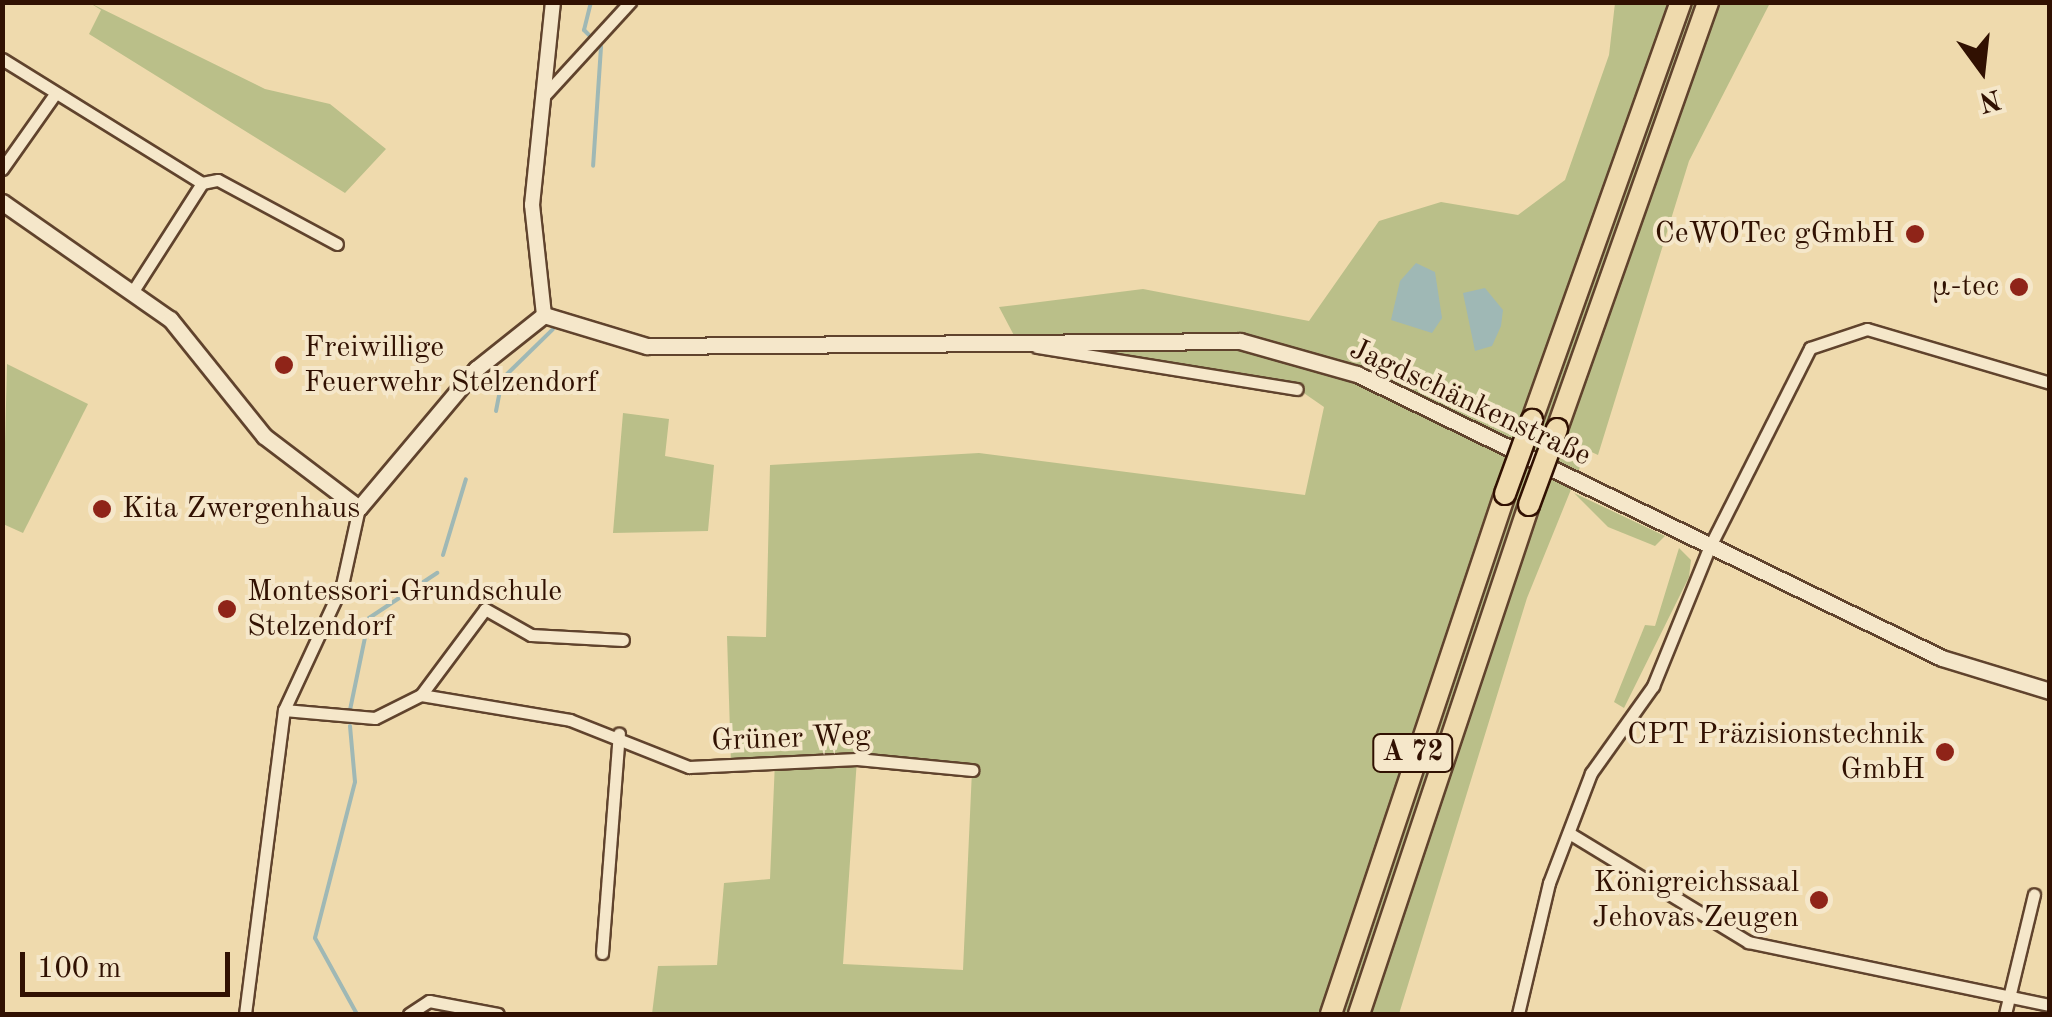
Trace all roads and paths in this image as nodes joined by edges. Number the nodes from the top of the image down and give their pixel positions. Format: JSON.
{"nodes":[{"id":1,"x":554,"y":2,"type":"edge"},
{"id":2,"x":630,"y":2,"type":"edge"},
{"id":3,"x":1680,"y":2,"type":"edge"},
{"id":4,"x":1708,"y":2,"type":"edge"},
{"id":5,"x":2,"y":59,"type":"edge"},
{"id":6,"x":55,"y":94,"type":"junction"},
{"id":7,"x":544,"y":97,"type":"junction"},
{"id":8,"x":2,"y":169,"type":"edge"},
{"id":9,"x":202,"y":183,"type":"junction"},
{"id":10,"x":2,"y":202,"type":"edge"},
{"id":11,"x":336,"y":244,"type":"dead end"},
{"id":12,"x":133,"y":292,"type":"junction"},
{"id":13,"x":544,"y":315,"type":"junction"},
{"id":14,"x":1018,"y":343,"type":"junction"},
{"id":15,"x":2050,"y":383,"type":"edge"},
{"id":16,"x":1298,"y":389,"type":"dead end"},
{"id":17,"x":359,"y":508,"type":"junction"},
{"id":18,"x":1708,"y":548,"type":"junction"},
{"id":19,"x":624,"y":640,"type":"dead end"},
{"id":20,"x":2050,"y":692,"type":"edge"},
{"id":21,"x":421,"y":695,"type":"junction"},
{"id":22,"x":284,"y":710,"type":"junction"},
{"id":23,"x":618,"y":734,"type":"junction"},
{"id":24,"x":972,"y":770,"type":"dead end"},
{"id":25,"x":1570,"y":833,"type":"junction"},
{"id":26,"x":2034,"y":894,"type":"dead end"},
{"id":27,"x":602,"y":953,"type":"dead end"},
{"id":28,"x":2009,"y":996,"type":"junction"},
{"id":29,"x":2050,"y":1004,"type":"edge"},
{"id":30,"x":245,"y":1014,"type":"edge"},
{"id":31,"x":408,"y":1014,"type":"edge"},
{"id":32,"x":498,"y":1014,"type":"edge"},
{"id":33,"x":1332,"y":1014,"type":"edge"},
{"id":34,"x":1358,"y":1014,"type":"edge"},
{"id":35,"x":1518,"y":1014,"type":"edge"},
{"id":36,"x":2005,"y":1014,"type":"edge"}],
"edges":[{"from":1,"to":7,"type":"street"},
{"from":2,"to":7,"type":"street"},
{"from":3,"to":33,"type":"highway","number":"A 72","bridge":true},
{"from":4,"to":34,"type":"highway","number":"A 72","bridge":true},
{"from":5,"to":6,"type":"street"},
{"from":6,"to":8,"type":"street"},
{"from":6,"to":9,"type":"street"},
{"from":7,"to":13,"type":"street"},
{"from":9,"to":11,"type":"street"},
{"from":9,"to":12,"type":"street"},
{"from":10,"to":12,"type":"main road"},
{"from":12,"to":17,"type":"main road"},
{"from":13,"to":14,"type":"main road","name":"Jagdschänkenstraße"},
{"from":13,"to":17,"type":"main road"},
{"from":14,"to":16,"type":"street","name":"Jagdschänkenstraße"},
{"from":14,"to":18,"type":"main road","name":"Jagdschänkenstraße"},
{"from":15,"to":18,"type":"street"},
{"from":17,"to":22,"type":"street"},
{"from":18,"to":20,"type":"main road","name":"Jagdschänkenstraße"},
{"from":18,"to":25,"type":"street"},
{"from":19,"to":21,"type":"street"},
{"from":21,"to":22,"type":"street"},
{"from":21,"to":23,"type":"street","name":"Grüner Weg"},
{"from":22,"to":30,"type":"street"},
{"from":23,"to":24,"type":"street","name":"Grüner Weg"},
{"from":23,"to":27,"type":"street"},
{"from":25,"to":28,"type":"street"},
{"from":25,"to":35,"type":"street"},
{"from":26,"to":28,"type":"street"},
{"from":28,"to":29,"type":"street"},
{"from":28,"to":36,"type":"street"},
{"from":31,"to":32,"type":"street"}]}
